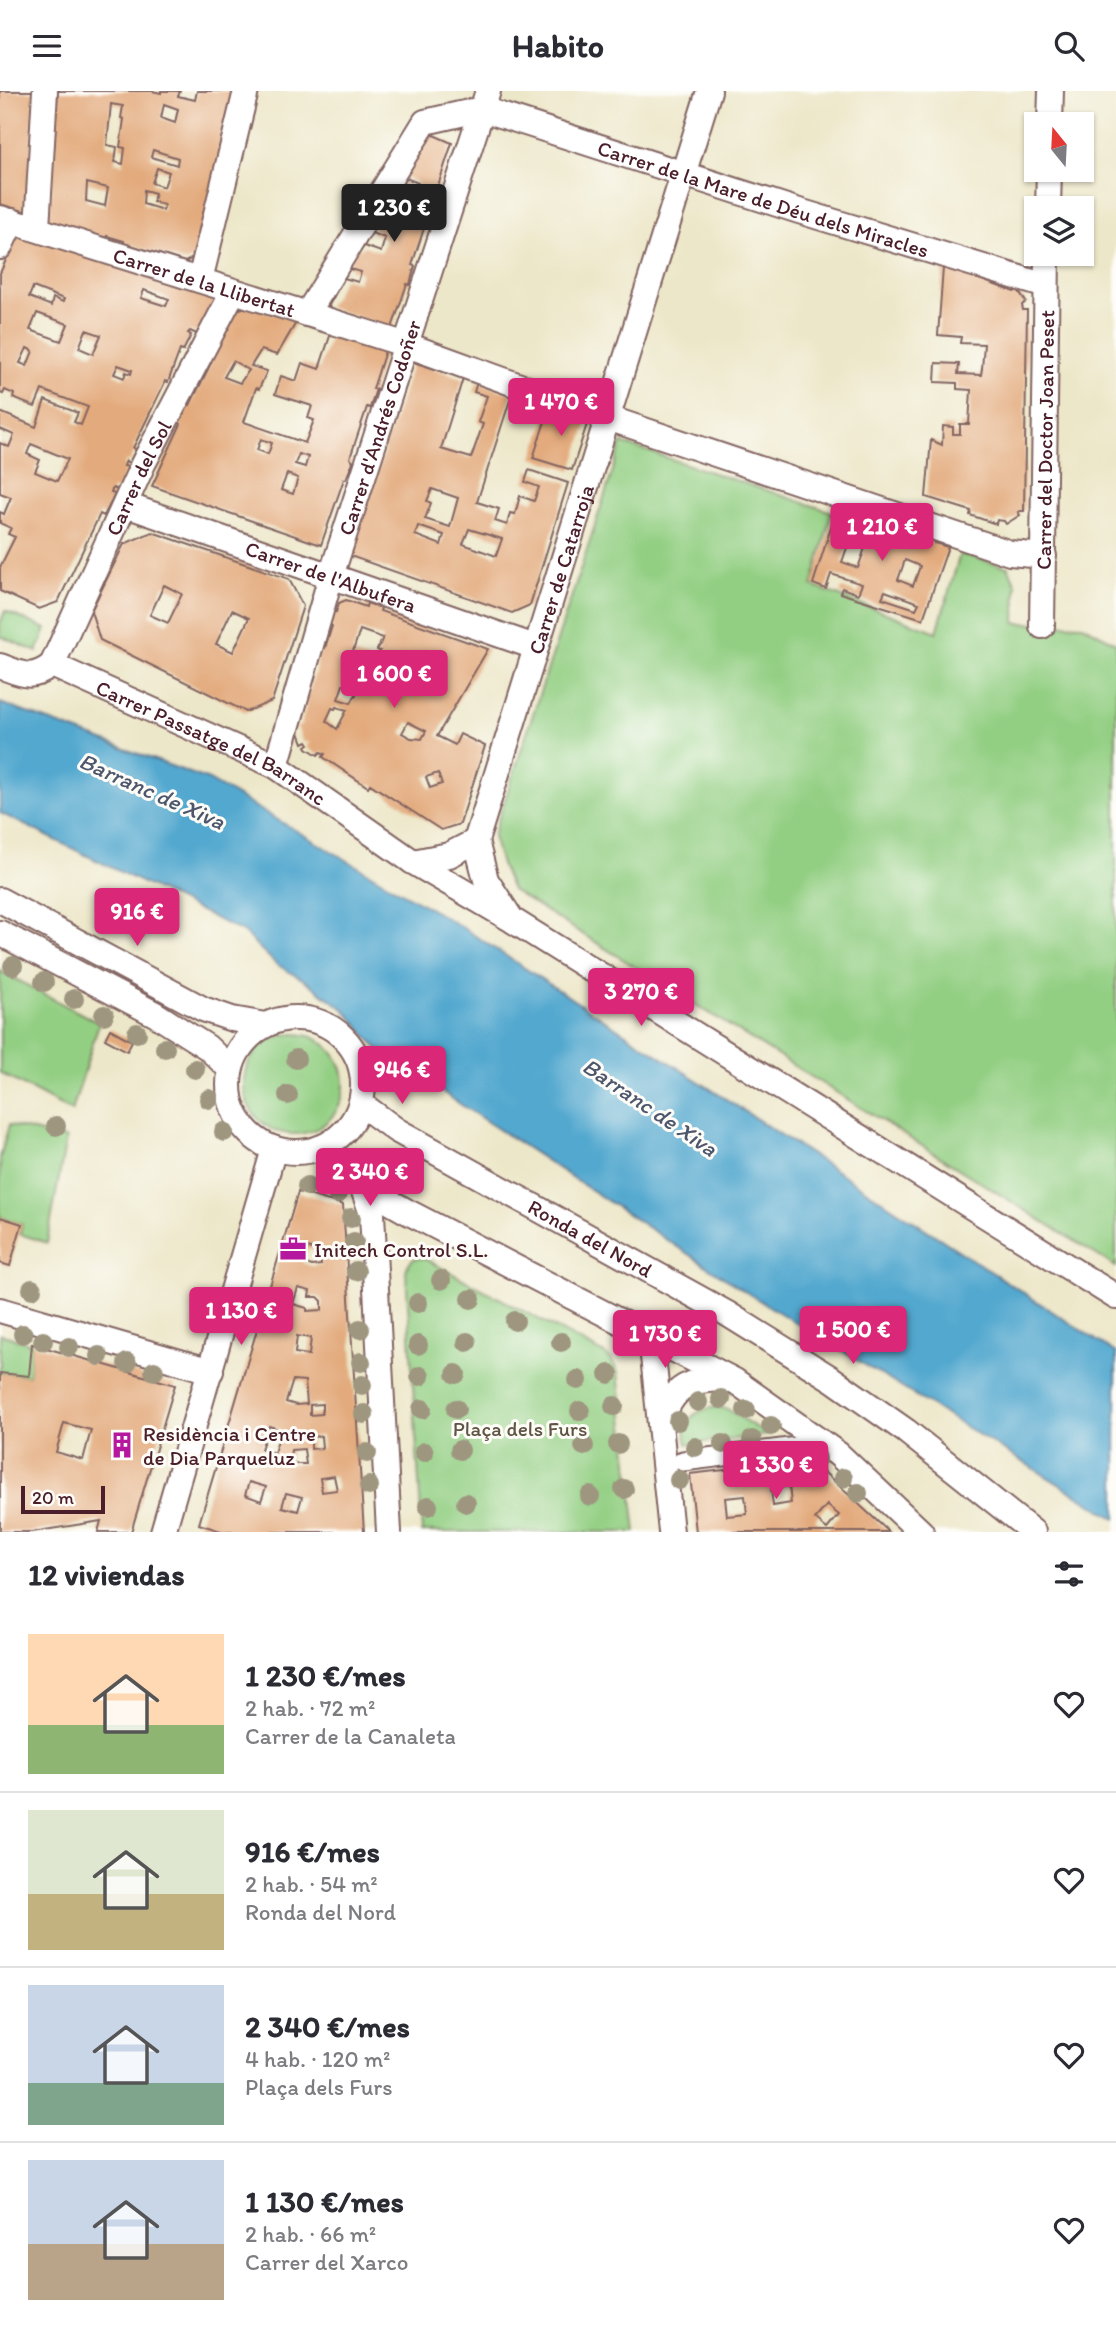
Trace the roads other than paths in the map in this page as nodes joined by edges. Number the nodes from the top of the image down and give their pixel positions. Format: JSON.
{"nodes":[{"id":1,"x":45,"y":91,"type":"edge"},
{"id":2,"x":246,"y":91,"type":"edge"},
{"id":3,"x":709,"y":91,"type":"edge"},
{"id":4,"x":1051,"y":91,"type":"edge"},
{"id":5,"x":485,"y":100,"type":"edge"},
{"id":6,"x":1051,"y":112,"type":"edge"},
{"id":7,"x":684,"y":174,"type":"junction"},
{"id":8,"x":6,"y":220,"type":"edge"},
{"id":9,"x":37,"y":228,"type":"junction"},
{"id":10,"x":0,"y":247,"type":"edge"},
{"id":11,"x":1047,"y":266,"type":"edge"},
{"id":12,"x":200,"y":280,"type":"junction"},
{"id":13,"x":1046,"y":286,"type":"junction"},
{"id":14,"x":233,"y":292,"type":"junction"},
{"id":15,"x":307,"y":314,"type":"junction"},
{"id":16,"x":407,"y":345,"type":"junction"},
{"id":17,"x":608,"y":418,"type":"junction"},
{"id":18,"x":126,"y":505,"type":"junction"},
{"id":19,"x":1044,"y":556,"type":"junction"},
{"id":20,"x":331,"y":576,"type":"junction"},
{"id":21,"x":1042,"y":626,"type":"dead end"},
{"id":22,"x":536,"y":647,"type":"junction"},
{"id":23,"x":52,"y":665,"type":"junction"},
{"id":24,"x":0,"y":666,"type":"edge"},
{"id":25,"x":276,"y":766,"type":"junction"},
{"id":26,"x":476,"y":841,"type":"junction"},
{"id":27,"x":413,"y":862,"type":"junction"},
{"id":28,"x":0,"y":900,"type":"edge"},
{"id":29,"x":512,"y":920,"type":"junction"},
{"id":30,"x":0,"y":933,"type":"edge"},
{"id":31,"x":265,"y":1025,"type":"junction"},
{"id":32,"x":230,"y":1069,"type":"junction"},
{"id":33,"x":361,"y":1104,"type":"junction"},
{"id":34,"x":342,"y":1134,"type":"junction"},
{"id":35,"x":419,"y":1143,"type":"junction"},
{"id":36,"x":320,"y":1148,"type":"junction"},
{"id":37,"x":274,"y":1149,"type":"junction"},
{"id":38,"x":362,"y":1186,"type":"junction"},
{"id":39,"x":406,"y":1211,"type":"junction"},
{"id":40,"x":373,"y":1245,"type":"junction"},
{"id":41,"x":1116,"y":1297,"type":"edge"},
{"id":42,"x":0,"y":1310,"type":"edge"},
{"id":43,"x":646,"y":1334,"type":"junction"},
{"id":44,"x":211,"y":1371,"type":"junction"},
{"id":45,"x":736,"y":1381,"type":"junction"},
{"id":46,"x":660,"y":1434,"type":"junction"},
{"id":47,"x":798,"y":1447,"type":"dead end"},
{"id":48,"x":683,"y":1461,"type":"dead end"},
{"id":49,"x":163,"y":1532,"type":"edge"},
{"id":50,"x":389,"y":1532,"type":"edge"},
{"id":51,"x":671,"y":1532,"type":"edge"},
{"id":52,"x":921,"y":1532,"type":"edge"},
{"id":53,"x":1033,"y":1532,"type":"edge"}],
"edges":[{"from":1,"to":9,"type":"street"},
{"from":2,"to":12,"type":"street"},
{"from":3,"to":7,"type":"street","name":"Carrer de Catarroja"},
{"from":4,"to":6,"type":"street"},
{"from":5,"to":7,"type":"street","name":"Carrer de la Mare de Déu dels Miracles"},
{"from":5,"to":15,"type":"street"},
{"from":5,"to":16,"type":"street","name":"Carrer d'Andrés Codoñer"},
{"from":7,"to":13,"type":"street","name":"Carrer de la Mare de Déu dels Miracles"},
{"from":7,"to":17,"type":"street","name":"Carrer de Catarroja"},
{"from":8,"to":9,"type":"street","name":"Carrer de la Llibertat"},
{"from":8,"to":10,"type":"street"},
{"from":9,"to":12,"type":"street","name":"Carrer de la Llibertat"},
{"from":11,"to":13,"type":"street","name":"Carrer del Doctor Joan Peset"},
{"from":12,"to":14,"type":"street","name":"Carrer de la Llibertat"},
{"from":13,"to":19,"type":"street","name":"Carrer del Doctor Joan Peset"},
{"from":14,"to":15,"type":"street","name":"Carrer de la Llibertat"},
{"from":14,"to":18,"type":"street","name":"Carrer del Sol"},
{"from":15,"to":16,"type":"street","name":"Carrer de la Llibertat"},
{"from":16,"to":17,"type":"street","name":"Carrer de la Llibertat"},
{"from":16,"to":20,"type":"street","name":"Carrer d'Andrés Codoñer"},
{"from":17,"to":19,"type":"street","name":"Carrer de la Llibertat"},
{"from":17,"to":22,"type":"street","name":"Carrer de Catarroja"},
{"from":18,"to":20,"type":"street","name":"Carrer de l'Albufera"},
{"from":18,"to":23,"type":"street","name":"Carrer del Sol"},
{"from":19,"to":21,"type":"street","name":"Carrer del Doctor Joan Peset"},
{"from":20,"to":22,"type":"street","name":"Carrer de l'Albufera"},
{"from":20,"to":25,"type":"street","name":"Carrer d'Andrés Codoñer"},
{"from":22,"to":26,"type":"street","name":"Carrer de Catarroja"},
{"from":23,"to":24,"type":"street"},
{"from":23,"to":25,"type":"street","name":"Carrer Passatge del Barranc"},
{"from":25,"to":27,"type":"street","name":"Carrer Passatge del Barranc"},
{"from":26,"to":27,"type":"street"},
{"from":26,"to":29,"type":"street"},
{"from":27,"to":29,"type":"street","name":"Carrer Passatge del Barranc"},
{"from":28,"to":31,"type":"street"},
{"from":29,"to":41,"type":"street","name":"Carrer Passatge del Barranc"},
{"from":30,"to":32,"type":"street"},
{"from":31,"to":32,"type":"street"},
{"from":31,"to":33,"type":"street"},
{"from":32,"to":37,"type":"street"},
{"from":33,"to":34,"type":"street"},
{"from":33,"to":35,"type":"street","name":"Ronda del Nord"},
{"from":34,"to":35,"type":"street","name":"Ronda del Nord"},
{"from":34,"to":36,"type":"street"},
{"from":35,"to":53,"type":"street","name":"Ronda del Nord"},
{"from":36,"to":37,"type":"street"},
{"from":36,"to":38,"type":"street"},
{"from":37,"to":44,"type":"street"},
{"from":38,"to":39,"type":"street"},
{"from":38,"to":40,"type":"street"},
{"from":39,"to":40,"type":"street"},
{"from":39,"to":43,"type":"street"},
{"from":40,"to":50,"type":"street"},
{"from":42,"to":44,"type":"street"},
{"from":43,"to":45,"type":"street"},
{"from":43,"to":46,"type":"street"},
{"from":44,"to":49,"type":"street"},
{"from":45,"to":46,"type":"street"},
{"from":45,"to":52,"type":"street"},
{"from":46,"to":51,"type":"street"},
{"from":47,"to":48,"type":"street"}]}
